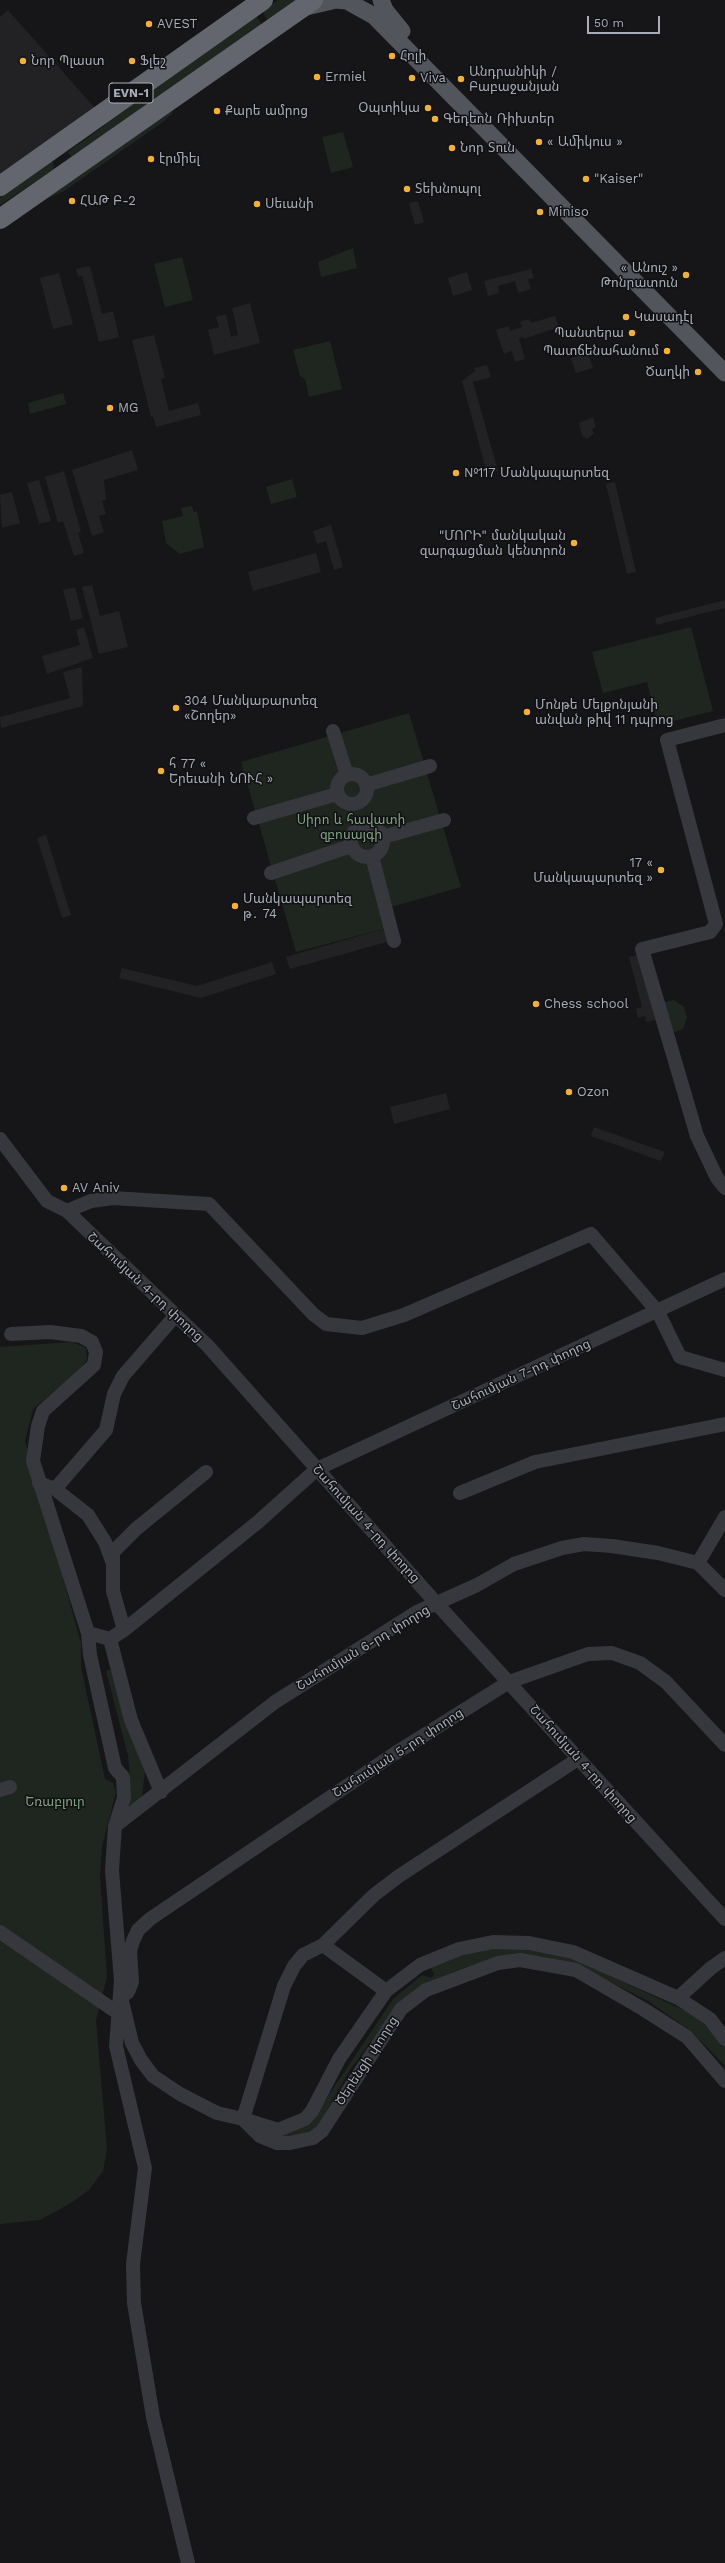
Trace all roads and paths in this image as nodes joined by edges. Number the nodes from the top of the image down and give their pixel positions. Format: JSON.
{"nodes":[{"id":1,"x":263,"y":0,"type":"edge"},
{"id":2,"x":381,"y":0,"type":"edge"},
{"id":3,"x":308,"y":4,"type":"edge"},
{"id":4,"x":96,"y":120,"type":"junction"},
{"id":5,"x":70,"y":170,"type":"junction"},
{"id":6,"x":0,"y":186,"type":"edge"},
{"id":7,"x":0,"y":219,"type":"edge"},
{"id":8,"x":725,"y":365,"type":"edge"},
{"id":9,"x":725,"y":373,"type":"edge"},
{"id":10,"x":725,"y":725,"type":"edge"},
{"id":11,"x":333,"y":731,"type":"dead end"},
{"id":12,"x":430,"y":766,"type":"dead end"},
{"id":13,"x":347,"y":775,"type":"junction"},
{"id":14,"x":366,"y":785,"type":"junction"},
{"id":15,"x":337,"y":794,"type":"junction"},
{"id":16,"x":356,"y":804,"type":"junction"},
{"id":17,"x":254,"y":818,"type":"dead end"},
{"id":18,"x":444,"y":820,"type":"dead end"},
{"id":19,"x":362,"y":825,"type":"junction"},
{"id":20,"x":383,"y":837,"type":"junction"},
{"id":21,"x":351,"y":846,"type":"junction"},
{"id":22,"x":372,"y":856,"type":"junction"},
{"id":23,"x":271,"y":873,"type":"dead end"},
{"id":24,"x":394,"y":941,"type":"dead end"},
{"id":25,"x":0,"y":1138,"type":"edge"},
{"id":26,"x":725,"y":1188,"type":"edge"},
{"id":27,"x":67,"y":1211,"type":"junction"},
{"id":28,"x":725,"y":1279,"type":"edge"},
{"id":29,"x":658,"y":1312,"type":"junction"},
{"id":30,"x":175,"y":1316,"type":"junction"},
{"id":31,"x":11,"y":1334,"type":"dead end"},
{"id":32,"x":725,"y":1370,"type":"edge"},
{"id":33,"x":725,"y":1424,"type":"edge"},
{"id":34,"x":316,"y":1469,"type":"junction"},
{"id":35,"x":206,"y":1472,"type":"dead end"},
{"id":36,"x":39,"y":1483,"type":"junction"},
{"id":37,"x":56,"y":1489,"type":"junction"},
{"id":38,"x":460,"y":1493,"type":"dead end"},
{"id":39,"x":725,"y":1517,"type":"edge"},
{"id":40,"x":112,"y":1561,"type":"junction"},
{"id":41,"x":698,"y":1563,"type":"junction"},
{"id":42,"x":725,"y":1590,"type":"edge"},
{"id":43,"x":437,"y":1604,"type":"junction"},
{"id":44,"x":124,"y":1630,"type":"junction"},
{"id":45,"x":88,"y":1634,"type":"junction"},
{"id":46,"x":110,"y":1639,"type":"junction"},
{"id":47,"x":509,"y":1682,"type":"junction"},
{"id":48,"x":725,"y":1745,"type":"edge"},
{"id":49,"x":578,"y":1759,"type":"junction"},
{"id":50,"x":161,"y":1792,"type":"junction"},
{"id":51,"x":115,"y":1826,"type":"junction"},
{"id":52,"x":725,"y":1919,"type":"edge"},
{"id":53,"x":0,"y":1932,"type":"edge"},
{"id":54,"x":323,"y":1945,"type":"junction"},
{"id":55,"x":725,"y":1958,"type":"edge"},
{"id":56,"x":386,"y":1991,"type":"junction"},
{"id":57,"x":120,"y":1997,"type":"junction"},
{"id":58,"x":678,"y":1998,"type":"junction"},
{"id":59,"x":118,"y":2013,"type":"junction"},
{"id":60,"x":725,"y":2039,"type":"edge"},
{"id":61,"x":725,"y":2081,"type":"edge"},
{"id":62,"x":243,"y":2119,"type":"junction"},
{"id":63,"x":188,"y":2563,"type":"edge"}],
"edges":[{"from":1,"to":4,"type":"highway","number":"EVN-1"},
{"from":2,"to":8,"type":"main road"},
{"from":3,"to":5,"type":"highway","number":"EVN-1"},
{"from":3,"to":9,"type":"main road"},
{"from":4,"to":5,"type":"highway"},
{"from":4,"to":6,"type":"highway","number":"EVN-1"},
{"from":5,"to":7,"type":"highway","number":"EVN-1"},
{"from":10,"to":26,"type":"street"},
{"from":11,"to":13,"type":"street"},
{"from":12,"to":14,"type":"street"},
{"from":13,"to":14,"type":"street"},
{"from":13,"to":15,"type":"street"},
{"from":14,"to":16,"type":"street"},
{"from":15,"to":16,"type":"street"},
{"from":15,"to":17,"type":"street"},
{"from":16,"to":19,"type":"street"},
{"from":18,"to":20,"type":"street"},
{"from":19,"to":20,"type":"street"},
{"from":19,"to":21,"type":"street"},
{"from":20,"to":22,"type":"street"},
{"from":21,"to":22,"type":"street"},
{"from":21,"to":23,"type":"street"},
{"from":22,"to":24,"type":"street"},
{"from":25,"to":27,"type":"street","name":"Շահումյան 4-րդ փողոց"},
{"from":27,"to":29,"type":"street"},
{"from":27,"to":30,"type":"street","name":"Շահումյան 4-րդ փողոց"},
{"from":28,"to":29,"type":"street","name":"Շահումյան 7-րդ փողոց"},
{"from":29,"to":32,"type":"street"},
{"from":29,"to":34,"type":"street","name":"Շահումյան 7-րդ փողոց"},
{"from":30,"to":34,"type":"street","name":"Շահումյան 4-րդ փողոց"},
{"from":30,"to":37,"type":"street"},
{"from":31,"to":36,"type":"street"},
{"from":33,"to":38,"type":"street"},
{"from":34,"to":43,"type":"street","name":"Շահումյան 4-րդ փողոց"},
{"from":34,"to":44,"type":"street","name":"Շահումյան 7-րդ փողոց"},
{"from":35,"to":40,"type":"street"},
{"from":36,"to":37,"type":"street"},
{"from":36,"to":45,"type":"street"},
{"from":37,"to":40,"type":"street"},
{"from":39,"to":41,"type":"street"},
{"from":40,"to":44,"type":"street"},
{"from":41,"to":42,"type":"street","name":"Շահումյան 6-րդ փողոց"},
{"from":41,"to":43,"type":"street","name":"Շահումյան 6-րդ փողոց"},
{"from":43,"to":47,"type":"street","name":"Շահումյան 4-րդ փողոց"},
{"from":43,"to":50,"type":"street","name":"Շահումյան 6-րդ փողոց"},
{"from":44,"to":46,"type":"street","name":"Շահումյան 7-րդ փողոց"},
{"from":45,"to":46,"type":"street"},
{"from":45,"to":51,"type":"street"},
{"from":46,"to":50,"type":"street"},
{"from":47,"to":48,"type":"street","name":"Շահումյան 5-րդ փողոց"},
{"from":47,"to":49,"type":"street","name":"Շահումյան 4-րդ փողոց"},
{"from":47,"to":57,"type":"street","name":"Շահումյան 5-րդ փողոց"},
{"from":49,"to":52,"type":"street","name":"Շահումյան 4-րդ փողոց"},
{"from":49,"to":54,"type":"street"},
{"from":50,"to":51,"type":"street","name":"Շահումյան 6-րդ փողոց"},
{"from":51,"to":57,"type":"street"},
{"from":53,"to":59,"type":"street"},
{"from":54,"to":56,"type":"street"},
{"from":54,"to":62,"type":"street"},
{"from":55,"to":58,"type":"street"},
{"from":56,"to":58,"type":"street","name":"Ծերենցի փողոց"},
{"from":56,"to":62,"type":"street","name":"Ծերենցի փողոց"},
{"from":57,"to":59,"type":"street"},
{"from":57,"to":62,"type":"street","name":"Ծերենցի փողոց"},
{"from":58,"to":60,"type":"street","name":"Ծերենցի փողոց"},
{"from":59,"to":63,"type":"street"},
{"from":61,"to":62,"type":"street","name":"Ծերենցի փողոց"}]}
